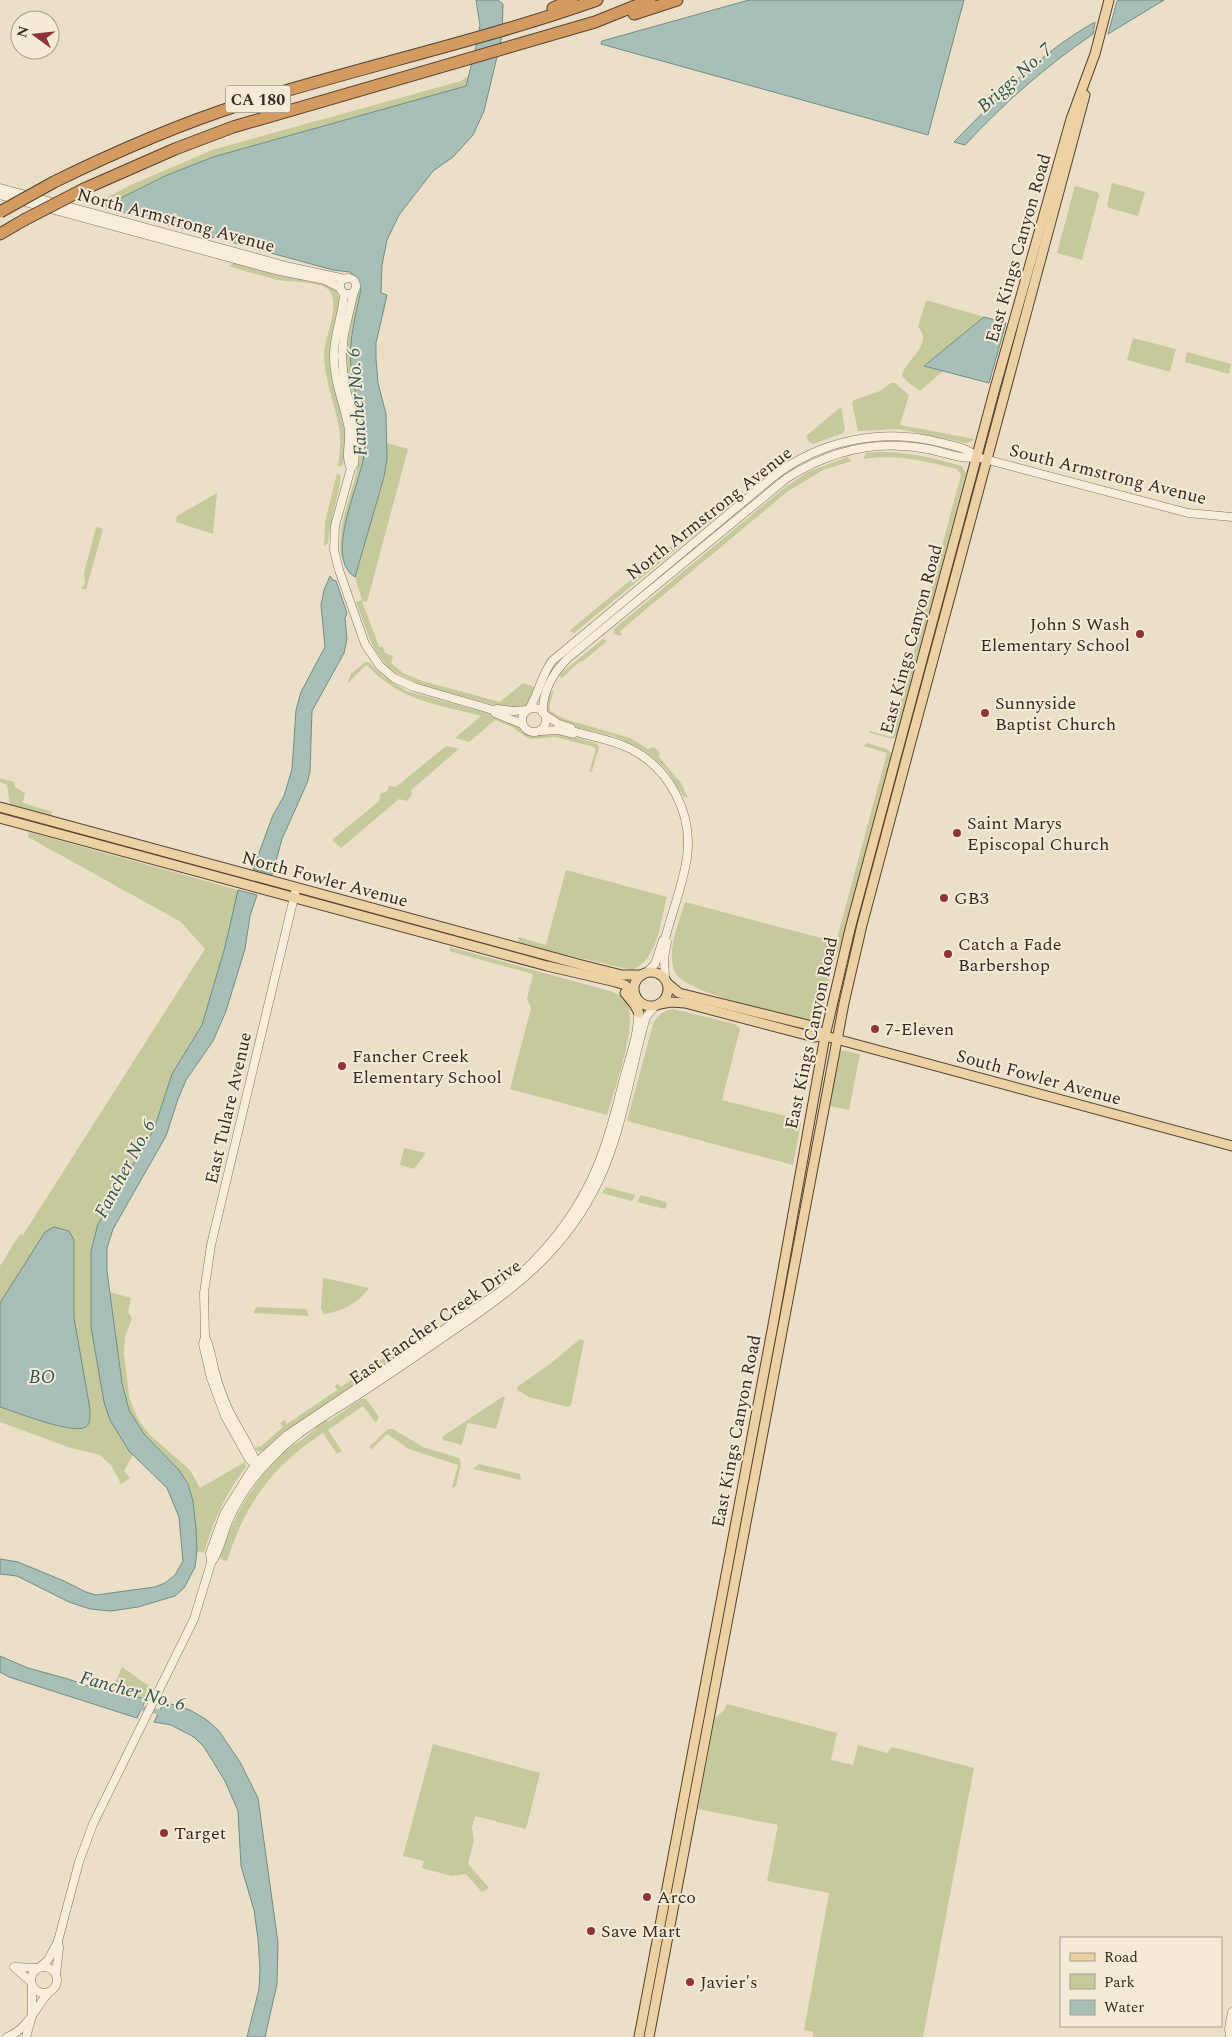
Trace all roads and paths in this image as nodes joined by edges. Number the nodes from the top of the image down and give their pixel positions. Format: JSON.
{"nodes":[{"id":1,"x":572,"y":0,"type":"edge"},
{"id":2,"x":597,"y":0,"type":"edge"},
{"id":3,"x":650,"y":0,"type":"edge"},
{"id":4,"x":677,"y":0,"type":"edge"},
{"id":5,"x":1109,"y":0,"type":"edge"},
{"id":6,"x":595,"y":22,"type":"junction"},
{"id":7,"x":511,"y":28,"type":"junction"},
{"id":8,"x":1095,"y":54,"type":"junction"},
{"id":9,"x":1068,"y":130,"type":"junction"},
{"id":10,"x":1063,"y":178,"type":"junction"},
{"id":11,"x":0,"y":188,"type":"edge"},
{"id":12,"x":0,"y":195,"type":"edge"},
{"id":13,"x":0,"y":212,"type":"edge"},
{"id":14,"x":0,"y":234,"type":"edge"},
{"id":15,"x":346,"y":279,"type":"junction"},
{"id":16,"x":342,"y":291,"type":"junction"},
{"id":17,"x":354,"y":291,"type":"junction"},
{"id":18,"x":977,"y":457,"type":"junction"},
{"id":19,"x":987,"y":459,"type":"junction"},
{"id":20,"x":351,"y":468,"type":"junction"},
{"id":21,"x":1232,"y":517,"type":"edge"},
{"id":22,"x":493,"y":710,"type":"junction"},
{"id":23,"x":528,"y":710,"type":"junction"},
{"id":24,"x":544,"y":714,"type":"junction"},
{"id":25,"x":522,"y":724,"type":"junction"},
{"id":26,"x":540,"y":731,"type":"junction"},
{"id":27,"x":576,"y":732,"type":"junction"},
{"id":28,"x":0,"y":807,"type":"edge"},
{"id":29,"x":0,"y":818,"type":"edge"},
{"id":30,"x":872,"y":846,"type":"junction"},
{"id":31,"x":131,"y":854,"type":"junction"},
{"id":32,"x":187,"y":858,"type":"junction"},
{"id":33,"x":254,"y":882,"type":"junction"},
{"id":34,"x":295,"y":893,"type":"junction"},
{"id":35,"x":862,"y":925,"type":"junction"},
{"id":36,"x":665,"y":939,"type":"junction"},
{"id":37,"x":547,"y":966,"type":"junction"},
{"id":38,"x":644,"y":974,"type":"junction"},
{"id":39,"x":666,"y":981,"type":"junction"},
{"id":40,"x":636,"y":997,"type":"junction"},
{"id":41,"x":657,"y":1005,"type":"junction"},
{"id":42,"x":639,"y":1013,"type":"junction"},
{"id":43,"x":824,"y":1036,"type":"junction"},
{"id":44,"x":836,"y":1039,"type":"junction"},
{"id":45,"x":1232,"y":1146,"type":"edge"},
{"id":46,"x":798,"y":1189,"type":"junction"},
{"id":47,"x":796,"y":1250,"type":"junction"},
{"id":48,"x":751,"y":1444,"type":"junction"},
{"id":49,"x":259,"y":1466,"type":"junction"},
{"id":50,"x":735,"y":1524,"type":"junction"},
{"id":51,"x":746,"y":1524,"type":"junction"},
{"id":52,"x":731,"y":1600,"type":"junction"},
{"id":53,"x":58,"y":1941,"type":"junction"},
{"id":54,"x":39,"y":1968,"type":"junction"},
{"id":55,"x":56,"y":1974,"type":"junction"},
{"id":56,"x":31,"y":1983,"type":"junction"},
{"id":57,"x":49,"y":1992,"type":"junction"},
{"id":58,"x":1232,"y":2012,"type":"edge"},
{"id":59,"x":32,"y":2016,"type":"junction"},
{"id":60,"x":643,"y":2018,"type":"junction"},
{"id":61,"x":7,"y":2037,"type":"edge"},
{"id":62,"x":26,"y":2037,"type":"edge"},
{"id":63,"x":639,"y":2037,"type":"edge"},
{"id":64,"x":644,"y":2037,"type":"edge"},
{"id":65,"x":648,"y":2037,"type":"edge"},
{"id":66,"x":1230,"y":2037,"type":"edge"}],
"edges":[{"from":1,"to":7,"type":"highway"},
{"from":2,"to":7,"type":"highway","number":"CA 180"},
{"from":3,"to":6,"type":"highway","number":"CA 180"},
{"from":4,"to":6,"type":"highway"},
{"from":5,"to":8,"type":"main road","name":"East Kings Canyon Road"},
{"from":6,"to":14,"type":"highway","number":"CA 180","bridge":true},
{"from":7,"to":13,"type":"highway","number":"CA 180","bridge":true},
{"from":8,"to":9,"type":"main road","name":"East Kings Canyon Road"},
{"from":8,"to":10,"type":"main road","name":"East Kings Canyon Road"},
{"from":9,"to":10,"type":"main road"},
{"from":9,"to":18,"type":"main road","name":"East Kings Canyon Road"},
{"from":10,"to":19,"type":"main road","name":"East Kings Canyon Road"},
{"from":11,"to":15,"type":"street","name":"North Armstrong Avenue"},
{"from":12,"to":16,"type":"street","name":"North Armstrong Avenue"},
{"from":15,"to":16,"type":"street"},
{"from":15,"to":17,"type":"street"},
{"from":16,"to":17,"type":"street"},
{"from":16,"to":20,"type":"street"},
{"from":17,"to":20,"type":"street"},
{"from":18,"to":19,"type":"street","name":"South Armstrong Avenue"},
{"from":18,"to":23,"type":"street","name":"North Armstrong Avenue"},
{"from":18,"to":24,"type":"street","name":"North Armstrong Avenue"},
{"from":18,"to":30,"type":"main road","name":"East Kings Canyon Road"},
{"from":19,"to":21,"type":"street","name":"South Armstrong Avenue"},
{"from":19,"to":35,"type":"main road","name":"East Kings Canyon Road"},
{"from":20,"to":22,"type":"street"},
{"from":22,"to":23,"type":"street"},
{"from":22,"to":25,"type":"street"},
{"from":23,"to":24,"type":"street"},
{"from":23,"to":25,"type":"street"},
{"from":24,"to":26,"type":"street"},
{"from":24,"to":27,"type":"street"},
{"from":25,"to":26,"type":"street"},
{"from":26,"to":27,"type":"street"},
{"from":27,"to":36,"type":"street"},
{"from":28,"to":32,"type":"main road","name":"North Fowler Avenue"},
{"from":29,"to":31,"type":"main road","name":"North Fowler Avenue"},
{"from":30,"to":35,"type":"main road"},
{"from":30,"to":43,"type":"main road","name":"East Kings Canyon Road"},
{"from":31,"to":32,"type":"main road"},
{"from":31,"to":33,"type":"main road","name":"North Fowler Avenue"},
{"from":32,"to":33,"type":"main road","name":"North Fowler Avenue"},
{"from":33,"to":34,"type":"main road","name":"North Fowler Avenue"},
{"from":34,"to":37,"type":"main road","name":"North Fowler Avenue"},
{"from":34,"to":38,"type":"main road","name":"North Fowler Avenue"},
{"from":34,"to":49,"type":"street","name":"East Tulare Avenue"},
{"from":35,"to":44,"type":"main road","name":"East Kings Canyon Road"},
{"from":36,"to":38,"type":"street"},
{"from":36,"to":39,"type":"street"},
{"from":37,"to":40,"type":"main road","name":"North Fowler Avenue"},
{"from":37,"to":42,"type":"main road"},
{"from":38,"to":39,"type":"main road"},
{"from":38,"to":40,"type":"main road"},
{"from":39,"to":41,"type":"main road"},
{"from":39,"to":43,"type":"main road"},
{"from":40,"to":41,"type":"main road"},
{"from":40,"to":42,"type":"street","name":"East Fancher Creek Drive"},
{"from":41,"to":43,"type":"main road"},
{"from":41,"to":49,"type":"street","name":"East Fancher Creek Drive"},
{"from":42,"to":49,"type":"street","name":"East Fancher Creek Drive"},
{"from":43,"to":44,"type":"main road","name":"South Fowler Avenue"},
{"from":43,"to":46,"type":"main road","name":"East Kings Canyon Road"},
{"from":44,"to":45,"type":"main road","name":"South Fowler Avenue"},
{"from":44,"to":47,"type":"main road","name":"East Kings Canyon Road"},
{"from":46,"to":47,"type":"main road"},
{"from":46,"to":48,"type":"main road","name":"East Kings Canyon Road"},
{"from":47,"to":51,"type":"main road","name":"East Kings Canyon Road"},
{"from":48,"to":50,"type":"main road","name":"East Kings Canyon Road"},
{"from":48,"to":51,"type":"main road"},
{"from":49,"to":53,"type":"street"},
{"from":50,"to":52,"type":"main road"},
{"from":50,"to":60,"type":"main road","name":"East Kings Canyon Road"},
{"from":51,"to":52,"type":"main road","name":"East Kings Canyon Road"},
{"from":52,"to":65,"type":"main road","name":"East Kings Canyon Road"},
{"from":53,"to":54,"type":"street"},
{"from":53,"to":55,"type":"street"},
{"from":54,"to":55,"type":"street"},
{"from":54,"to":56,"type":"street"},
{"from":54,"to":56,"type":"street"},
{"from":55,"to":57,"type":"street"},
{"from":56,"to":57,"type":"street"},
{"from":56,"to":59,"type":"street"},
{"from":57,"to":59,"type":"street"},
{"from":58,"to":66,"type":"street"},
{"from":59,"to":61,"type":"street"},
{"from":59,"to":62,"type":"street"},
{"from":60,"to":63,"type":"main road","name":"East Kings Canyon Road"},
{"from":60,"to":64,"type":"main road"}]}
